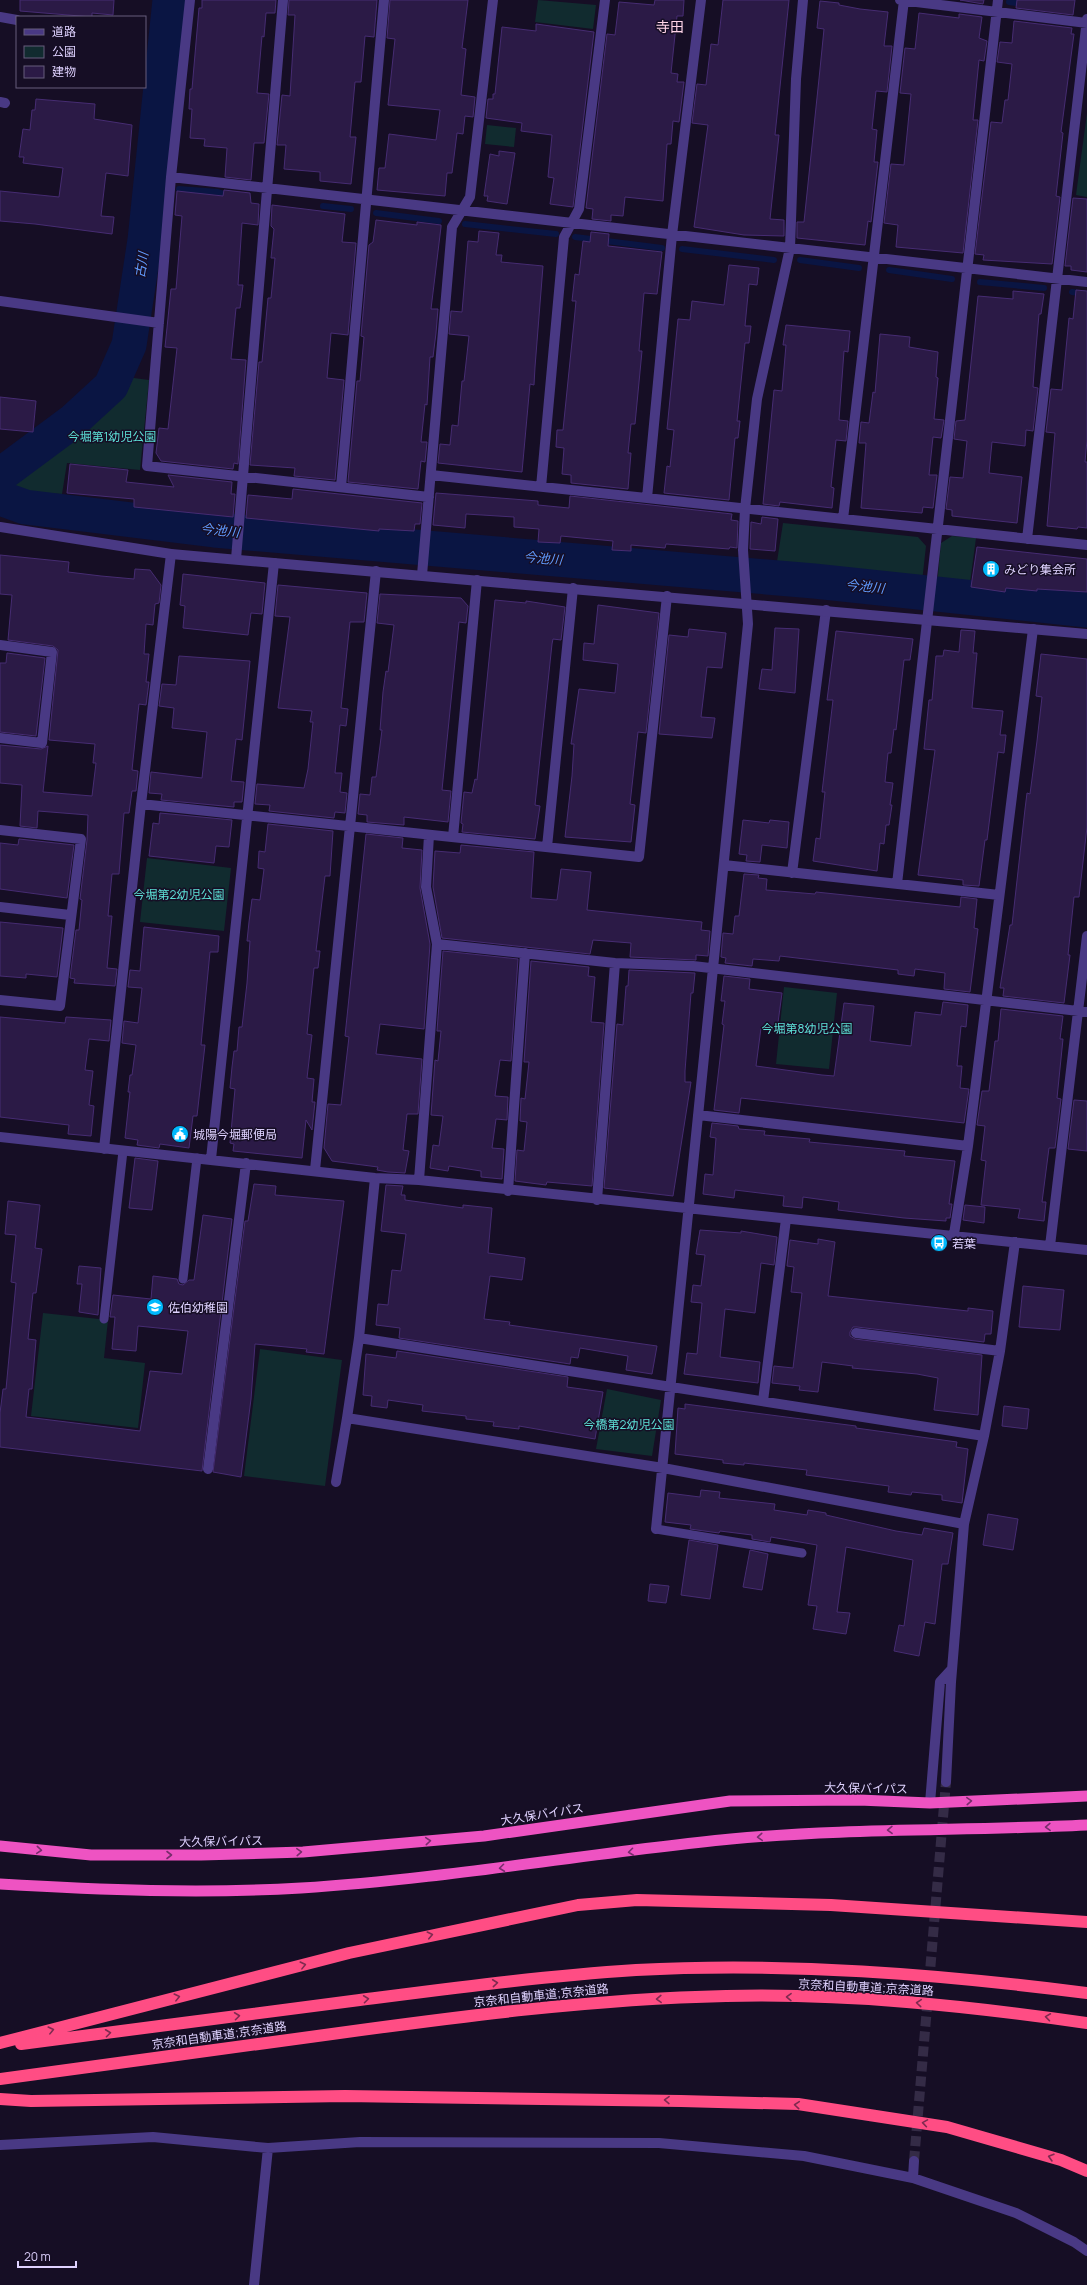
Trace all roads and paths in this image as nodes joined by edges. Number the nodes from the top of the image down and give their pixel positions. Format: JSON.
{"nodes":[{"id":1,"x":190,"y":0,"type":"edge"},
{"id":2,"x":283,"y":0,"type":"edge"},
{"id":3,"x":384,"y":0,"type":"edge"},
{"id":4,"x":492,"y":0,"type":"edge"},
{"id":5,"x":605,"y":0,"type":"edge"},
{"id":6,"x":701,"y":0,"type":"edge"},
{"id":7,"x":803,"y":0,"type":"edge"},
{"id":8,"x":900,"y":0,"type":"edge"},
{"id":9,"x":904,"y":0,"type":"edge"},
{"id":10,"x":998,"y":0,"type":"edge"},
{"id":11,"x":997,"y":12,"type":"junction"},
{"id":12,"x":0,"y":18,"type":"edge"},
{"id":13,"x":16,"y":20,"type":"edge"},
{"id":14,"x":1087,"y":20,"type":"edge"},
{"id":15,"x":1087,"y":23,"type":"edge"},
{"id":16,"x":171,"y":177,"type":"junction"},
{"id":17,"x":267,"y":188,"type":"junction"},
{"id":18,"x":366,"y":200,"type":"junction"},
{"id":19,"x":461,"y":210,"type":"junction"},
{"id":20,"x":571,"y":223,"type":"junction"},
{"id":21,"x":672,"y":235,"type":"junction"},
{"id":22,"x":790,"y":248,"type":"junction"},
{"id":23,"x":874,"y":258,"type":"junction"},
{"id":24,"x":967,"y":268,"type":"junction"},
{"id":25,"x":1057,"y":279,"type":"junction"},
{"id":26,"x":1087,"y":282,"type":"edge"},
{"id":27,"x":0,"y":301,"type":"edge"},
{"id":28,"x":159,"y":323,"type":"junction"},
{"id":29,"x":431,"y":475,"type":"junction"},
{"id":30,"x":243,"y":476,"type":"junction"},
{"id":31,"x":341,"y":487,"type":"junction"},
{"id":32,"x":541,"y":487,"type":"junction"},
{"id":33,"x":429,"y":497,"type":"junction"},
{"id":34,"x":647,"y":498,"type":"junction"},
{"id":35,"x":745,"y":509,"type":"junction"},
{"id":36,"x":843,"y":519,"type":"junction"},
{"id":37,"x":0,"y":527,"type":"edge"},
{"id":38,"x":937,"y":529,"type":"junction"},
{"id":39,"x":1027,"y":539,"type":"junction"},
{"id":40,"x":1087,"y":545,"type":"edge"},
{"id":41,"x":171,"y":554,"type":"junction"},
{"id":42,"x":236,"y":559,"type":"junction"},
{"id":43,"x":274,"y":563,"type":"junction"},
{"id":44,"x":376,"y":571,"type":"junction"},
{"id":45,"x":422,"y":575,"type":"junction"},
{"id":46,"x":477,"y":580,"type":"junction"},
{"id":47,"x":573,"y":588,"type":"junction"},
{"id":48,"x":667,"y":596,"type":"junction"},
{"id":49,"x":747,"y":603,"type":"junction"},
{"id":50,"x":826,"y":610,"type":"junction"},
{"id":51,"x":927,"y":614,"type":"junction"},
{"id":52,"x":1033,"y":629,"type":"junction"},
{"id":53,"x":1087,"y":634,"type":"edge"},
{"id":54,"x":0,"y":645,"type":"edge"},
{"id":55,"x":0,"y":738,"type":"edge"},
{"id":56,"x":142,"y":804,"type":"junction"},
{"id":57,"x":248,"y":815,"type":"junction"},
{"id":58,"x":350,"y":826,"type":"junction"},
{"id":59,"x":0,"y":830,"type":"edge"},
{"id":60,"x":430,"y":834,"type":"junction"},
{"id":61,"x":453,"y":837,"type":"junction"},
{"id":62,"x":547,"y":847,"type":"junction"},
{"id":63,"x":724,"y":865,"type":"junction"},
{"id":64,"x":792,"y":873,"type":"junction"},
{"id":65,"x":896,"y":884,"type":"junction"},
{"id":66,"x":999,"y":895,"type":"junction"},
{"id":67,"x":0,"y":907,"type":"edge"},
{"id":68,"x":70,"y":915,"type":"junction"},
{"id":69,"x":1087,"y":936,"type":"edge"},
{"id":70,"x":437,"y":944,"type":"junction"},
{"id":71,"x":525,"y":953,"type":"junction"},
{"id":72,"x":615,"y":963,"type":"junction"},
{"id":73,"x":713,"y":968,"type":"junction"},
{"id":74,"x":0,"y":1000,"type":"edge"},
{"id":75,"x":986,"y":1000,"type":"junction"},
{"id":76,"x":1083,"y":1011,"type":"edge"},
{"id":77,"x":698,"y":1115,"type":"junction"},
{"id":78,"x":0,"y":1138,"type":"edge"},
{"id":79,"x":968,"y":1146,"type":"junction"},
{"id":80,"x":104,"y":1149,"type":"junction"},
{"id":81,"x":123,"y":1151,"type":"junction"},
{"id":82,"x":197,"y":1158,"type":"junction"},
{"id":83,"x":212,"y":1159,"type":"junction"},
{"id":84,"x":246,"y":1164,"type":"junction"},
{"id":85,"x":315,"y":1170,"type":"junction"},
{"id":86,"x":375,"y":1178,"type":"junction"},
{"id":87,"x":419,"y":1180,"type":"junction"},
{"id":88,"x":508,"y":1190,"type":"junction"},
{"id":89,"x":597,"y":1200,"type":"junction"},
{"id":90,"x":689,"y":1208,"type":"junction"},
{"id":91,"x":786,"y":1219,"type":"junction"},
{"id":92,"x":954,"y":1234,"type":"junction"},
{"id":93,"x":1015,"y":1242,"type":"junction"},
{"id":94,"x":1050,"y":1246,"type":"junction"},
{"id":95,"x":1087,"y":1250,"type":"edge"},
{"id":96,"x":183,"y":1279,"type":"dead end"},
{"id":97,"x":104,"y":1319,"type":"dead end"},
{"id":98,"x":856,"y":1333,"type":"dead end"},
{"id":99,"x":359,"y":1338,"type":"junction"},
{"id":100,"x":1000,"y":1351,"type":"junction"},
{"id":101,"x":671,"y":1387,"type":"junction"},
{"id":102,"x":763,"y":1402,"type":"junction"},
{"id":103,"x":347,"y":1418,"type":"junction"},
{"id":104,"x":984,"y":1436,"type":"junction"},
{"id":105,"x":663,"y":1468,"type":"junction"},
{"id":106,"x":208,"y":1469,"type":"dead end"},
{"id":107,"x":336,"y":1482,"type":"dead end"},
{"id":108,"x":964,"y":1524,"type":"junction"},
{"id":109,"x":656,"y":1529,"type":"joint"},
{"id":110,"x":802,"y":1553,"type":"dead end"},
{"id":111,"x":952,"y":1669,"type":"junction"},
{"id":112,"x":946,"y":1782,"type":"tunnel mouth"},
{"id":113,"x":1087,"y":1796,"type":"edge"},
{"id":114,"x":930,"y":1803,"type":"junction"},
{"id":115,"x":1087,"y":1825,"type":"edge"},
{"id":116,"x":0,"y":1846,"type":"edge"},
{"id":117,"x":0,"y":1884,"type":"edge"},
{"id":118,"x":1087,"y":1922,"type":"edge"},
{"id":119,"x":1087,"y":1994,"type":"edge"},
{"id":120,"x":1087,"y":2022,"type":"edge"},
{"id":121,"x":0,"y":2043,"type":"edge"},
{"id":122,"x":0,"y":2047,"type":"edge"},
{"id":123,"x":0,"y":2079,"type":"edge"},
{"id":124,"x":0,"y":2098,"type":"edge"},
{"id":125,"x":0,"y":2146,"type":"edge"},
{"id":126,"x":268,"y":2148,"type":"junction"},
{"id":127,"x":914,"y":2161,"type":"tunnel mouth"},
{"id":128,"x":1087,"y":2171,"type":"edge"},
{"id":129,"x":913,"y":2178,"type":"junction"},
{"id":130,"x":1087,"y":2252,"type":"edge"},
{"id":131,"x":254,"y":2285,"type":"edge"}],
"edges":[{"from":1,"to":16,"type":"street"},
{"from":2,"to":17,"type":"street"},
{"from":3,"to":18,"type":"street"},
{"from":4,"to":19,"type":"street"},
{"from":5,"to":20,"type":"street"},
{"from":6,"to":21,"type":"street"},
{"from":7,"to":22,"type":"street"},
{"from":8,"to":9,"type":"street"},
{"from":9,"to":11,"type":"street"},
{"from":9,"to":23,"type":"street"},
{"from":10,"to":11,"type":"street"},
{"from":11,"to":15,"type":"street"},
{"from":11,"to":24,"type":"street"},
{"from":12,"to":13,"type":"street"},
{"from":14,"to":15,"type":"street"},
{"from":15,"to":25,"type":"street"},
{"from":16,"to":17,"type":"street"},
{"from":16,"to":28,"type":"street"},
{"from":17,"to":18,"type":"street"},
{"from":17,"to":30,"type":"street"},
{"from":18,"to":19,"type":"street"},
{"from":18,"to":31,"type":"street"},
{"from":19,"to":20,"type":"street"},
{"from":19,"to":29,"type":"street"},
{"from":20,"to":21,"type":"street"},
{"from":20,"to":32,"type":"street"},
{"from":21,"to":22,"type":"street"},
{"from":21,"to":34,"type":"street"},
{"from":22,"to":23,"type":"street"},
{"from":22,"to":35,"type":"street"},
{"from":23,"to":24,"type":"street"},
{"from":23,"to":36,"type":"street"},
{"from":24,"to":25,"type":"street"},
{"from":24,"to":38,"type":"street"},
{"from":25,"to":26,"type":"street"},
{"from":25,"to":39,"type":"street"},
{"from":27,"to":28,"type":"street"},
{"from":28,"to":30,"type":"street"},
{"from":29,"to":32,"type":"street"},
{"from":29,"to":33,"type":"street"},
{"from":30,"to":31,"type":"street"},
{"from":30,"to":42,"type":"street"},
{"from":31,"to":33,"type":"street"},
{"from":32,"to":34,"type":"street"},
{"from":33,"to":45,"type":"street"},
{"from":34,"to":35,"type":"street"},
{"from":35,"to":36,"type":"street"},
{"from":35,"to":49,"type":"street"},
{"from":36,"to":38,"type":"street"},
{"from":37,"to":41,"type":"street"},
{"from":38,"to":39,"type":"street"},
{"from":38,"to":51,"type":"street"},
{"from":39,"to":40,"type":"street"},
{"from":41,"to":42,"type":"street"},
{"from":41,"to":56,"type":"street"},
{"from":42,"to":43,"type":"street"},
{"from":43,"to":44,"type":"street"},
{"from":43,"to":57,"type":"street"},
{"from":44,"to":45,"type":"street"},
{"from":44,"to":58,"type":"street"},
{"from":45,"to":46,"type":"street"},
{"from":46,"to":47,"type":"street"},
{"from":46,"to":61,"type":"street"},
{"from":47,"to":48,"type":"street"},
{"from":47,"to":62,"type":"street"},
{"from":48,"to":49,"type":"street"},
{"from":48,"to":62,"type":"street"},
{"from":49,"to":50,"type":"street"},
{"from":49,"to":63,"type":"street"},
{"from":50,"to":51,"type":"street"},
{"from":50,"to":64,"type":"street"},
{"from":51,"to":52,"type":"street"},
{"from":51,"to":65,"type":"street"},
{"from":52,"to":53,"type":"street"},
{"from":52,"to":66,"type":"street"},
{"from":54,"to":55,"type":"street"},
{"from":56,"to":57,"type":"street"},
{"from":56,"to":80,"type":"street"},
{"from":57,"to":58,"type":"street"},
{"from":57,"to":83,"type":"street"},
{"from":58,"to":60,"type":"street"},
{"from":58,"to":85,"type":"street"},
{"from":59,"to":68,"type":"street"},
{"from":60,"to":61,"type":"street"},
{"from":60,"to":70,"type":"street"},
{"from":61,"to":62,"type":"street"},
{"from":63,"to":64,"type":"street"},
{"from":63,"to":73,"type":"street"},
{"from":64,"to":65,"type":"street"},
{"from":65,"to":66,"type":"street"},
{"from":66,"to":75,"type":"street"},
{"from":67,"to":68,"type":"street"},
{"from":68,"to":74,"type":"street"},
{"from":69,"to":76,"type":"street"},
{"from":70,"to":71,"type":"street"},
{"from":70,"to":87,"type":"street"},
{"from":71,"to":72,"type":"street"},
{"from":71,"to":88,"type":"street"},
{"from":72,"to":73,"type":"street"},
{"from":72,"to":89,"type":"street"},
{"from":73,"to":75,"type":"street"},
{"from":73,"to":77,"type":"street"},
{"from":75,"to":76,"type":"street"},
{"from":75,"to":79,"type":"street"},
{"from":76,"to":94,"type":"street"},
{"from":77,"to":79,"type":"street"},
{"from":77,"to":90,"type":"street"},
{"from":78,"to":80,"type":"street"},
{"from":79,"to":92,"type":"street"},
{"from":80,"to":81,"type":"street"},
{"from":81,"to":82,"type":"street"},
{"from":81,"to":97,"type":"lane"},
{"from":82,"to":83,"type":"street"},
{"from":82,"to":96,"type":"lane"},
{"from":83,"to":84,"type":"street"},
{"from":84,"to":85,"type":"street"},
{"from":84,"to":106,"type":"street"},
{"from":85,"to":86,"type":"street"},
{"from":86,"to":87,"type":"street"},
{"from":86,"to":99,"type":"street"},
{"from":87,"to":88,"type":"street"},
{"from":88,"to":89,"type":"street"},
{"from":89,"to":90,"type":"street"},
{"from":90,"to":91,"type":"street"},
{"from":90,"to":101,"type":"street"},
{"from":91,"to":92,"type":"street"},
{"from":91,"to":102,"type":"street"},
{"from":92,"to":93,"type":"street"},
{"from":93,"to":94,"type":"street"},
{"from":93,"to":100,"type":"street"},
{"from":94,"to":95,"type":"street"},
{"from":98,"to":100,"type":"street"},
{"from":99,"to":101,"type":"street"},
{"from":99,"to":103,"type":"street"},
{"from":100,"to":104,"type":"street"},
{"from":101,"to":102,"type":"street"},
{"from":101,"to":105,"type":"street"},
{"from":102,"to":104,"type":"street"},
{"from":103,"to":105,"type":"street"},
{"from":103,"to":107,"type":"street"},
{"from":104,"to":108,"type":"street"},
{"from":105,"to":108,"type":"street"},
{"from":105,"to":109,"type":"street"},
{"from":108,"to":111,"type":"street"},
{"from":109,"to":110,"type":"lane"},
{"from":111,"to":112,"type":"street"},
{"from":111,"to":114,"type":"street"},
{"from":114,"to":113,"type":"highway","name":"大久保バイパス","one_way":true},
{"from":116,"to":114,"type":"highway","name":"大久保バイパス","one_way":true},
{"from":115,"to":117,"type":"highway","one_way":true},
{"from":121,"to":118,"type":"highway","one_way":true},
{"from":122,"to":119,"type":"highway","name":"京奈和自動車道;京奈道路","one_way":true},
{"from":120,"to":123,"type":"highway","name":"京奈和自動車道;京奈道路","one_way":true},
{"from":128,"to":124,"type":"highway","one_way":true},
{"from":125,"to":126,"type":"street"},
{"from":126,"to":129,"type":"street"},
{"from":126,"to":131,"type":"street"},
{"from":127,"to":129,"type":"street"},
{"from":129,"to":130,"type":"street"}]}
